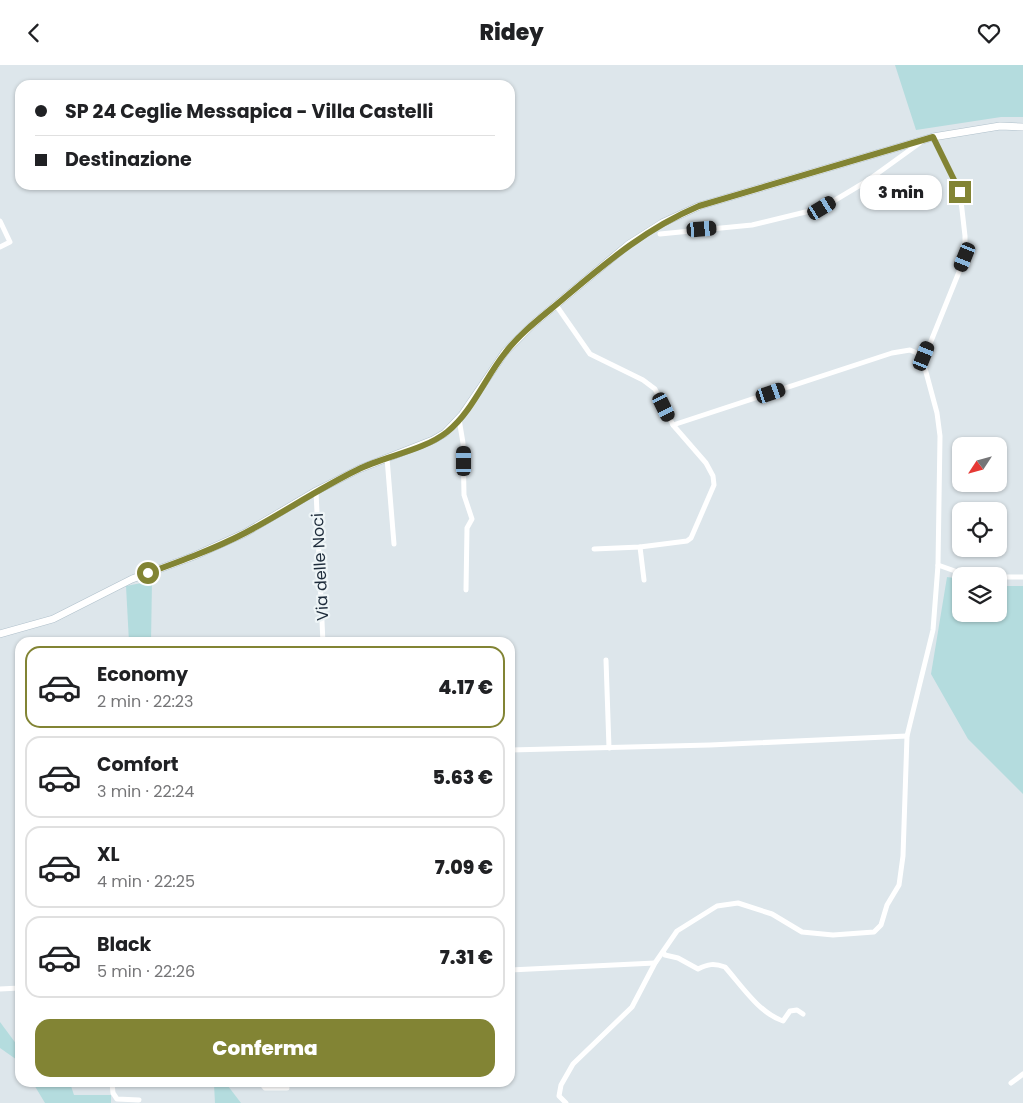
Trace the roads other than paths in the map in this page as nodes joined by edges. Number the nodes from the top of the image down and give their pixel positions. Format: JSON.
{"nodes":[{"id":1,"x":1023,"y":127,"type":"edge"},
{"id":2,"x":929,"y":138,"type":"junction"},
{"id":3,"x":0,"y":221,"type":"edge"},
{"id":4,"x":662,"y":223,"type":"junction"},
{"id":5,"x":668,"y":232,"type":"junction"},
{"id":6,"x":660,"y":234,"type":"dead end"},
{"id":7,"x":0,"y":247,"type":"edge"},
{"id":8,"x":556,"y":305,"type":"junction"},
{"id":9,"x":924,"y":356,"type":"junction"},
{"id":10,"x":459,"y":419,"type":"junction"},
{"id":11,"x":673,"y":425,"type":"junction"},
{"id":12,"x":387,"y":458,"type":"junction"},
{"id":13,"x":316,"y":491,"type":"junction"},
{"id":14,"x":394,"y":544,"type":"dead end"},
{"id":15,"x":640,"y":547,"type":"junction"},
{"id":16,"x":594,"y":549,"type":"dead end"},
{"id":17,"x":938,"y":565,"type":"junction"},
{"id":18,"x":952,"y":570,"type":"edge"},
{"id":19,"x":1007,"y":577,"type":"edge"},
{"id":20,"x":1023,"y":577,"type":"edge"},
{"id":21,"x":644,"y":581,"type":"dead end"},
{"id":22,"x":466,"y":590,"type":"dead end"},
{"id":23,"x":0,"y":634,"type":"edge"},
{"id":24,"x":323,"y":637,"type":"edge"},
{"id":25,"x":606,"y":660,"type":"dead end"},
{"id":26,"x":907,"y":736,"type":"junction"},
{"id":27,"x":609,"y":748,"type":"junction"},
{"id":28,"x":515,"y":750,"type":"edge"},
{"id":29,"x":663,"y":952,"type":"junction"},
{"id":30,"x":655,"y":963,"type":"junction"},
{"id":31,"x":515,"y":970,"type":"edge"},
{"id":32,"x":15,"y":988,"type":"edge"},
{"id":33,"x":0,"y":989,"type":"edge"},
{"id":34,"x":803,"y":1015,"type":"dead end"},
{"id":35,"x":1023,"y":1074,"type":"edge"},
{"id":36,"x":1011,"y":1083,"type":"dead end"},
{"id":37,"x":112,"y":1087,"type":"edge"},
{"id":38,"x":264,"y":1087,"type":"edge"},
{"id":39,"x":287,"y":1088,"type":"dead end"},
{"id":40,"x":139,"y":1099,"type":"dead end"},
{"id":41,"x":566,"y":1103,"type":"edge"}],
"edges":[{"from":1,"to":2,"type":"main road"},
{"from":2,"to":4,"type":"main road"},
{"from":2,"to":5,"type":"street"},
{"from":2,"to":9,"type":"street"},
{"from":3,"to":7,"type":"street"},
{"from":4,"to":5,"type":"street"},
{"from":4,"to":8,"type":"main road"},
{"from":5,"to":6,"type":"street"},
{"from":8,"to":10,"type":"main road"},
{"from":8,"to":11,"type":"street"},
{"from":9,"to":11,"type":"street"},
{"from":9,"to":17,"type":"street"},
{"from":10,"to":12,"type":"main road"},
{"from":10,"to":22,"type":"street"},
{"from":11,"to":15,"type":"street"},
{"from":12,"to":13,"type":"main road"},
{"from":12,"to":14,"type":"street"},
{"from":13,"to":23,"type":"main road"},
{"from":13,"to":24,"type":"street","name":"Via delle Noci"},
{"from":15,"to":16,"type":"street"},
{"from":15,"to":21,"type":"street"},
{"from":17,"to":18,"type":"street"},
{"from":17,"to":26,"type":"street"},
{"from":19,"to":20,"type":"street"},
{"from":25,"to":27,"type":"street"},
{"from":26,"to":27,"type":"street"},
{"from":26,"to":29,"type":"street"},
{"from":27,"to":28,"type":"street"},
{"from":29,"to":30,"type":"street"},
{"from":29,"to":34,"type":"street"},
{"from":30,"to":31,"type":"street"},
{"from":30,"to":41,"type":"street"},
{"from":32,"to":33,"type":"street"},
{"from":35,"to":36,"type":"street"},
{"from":37,"to":40,"type":"street"},
{"from":38,"to":39,"type":"street"}]}
